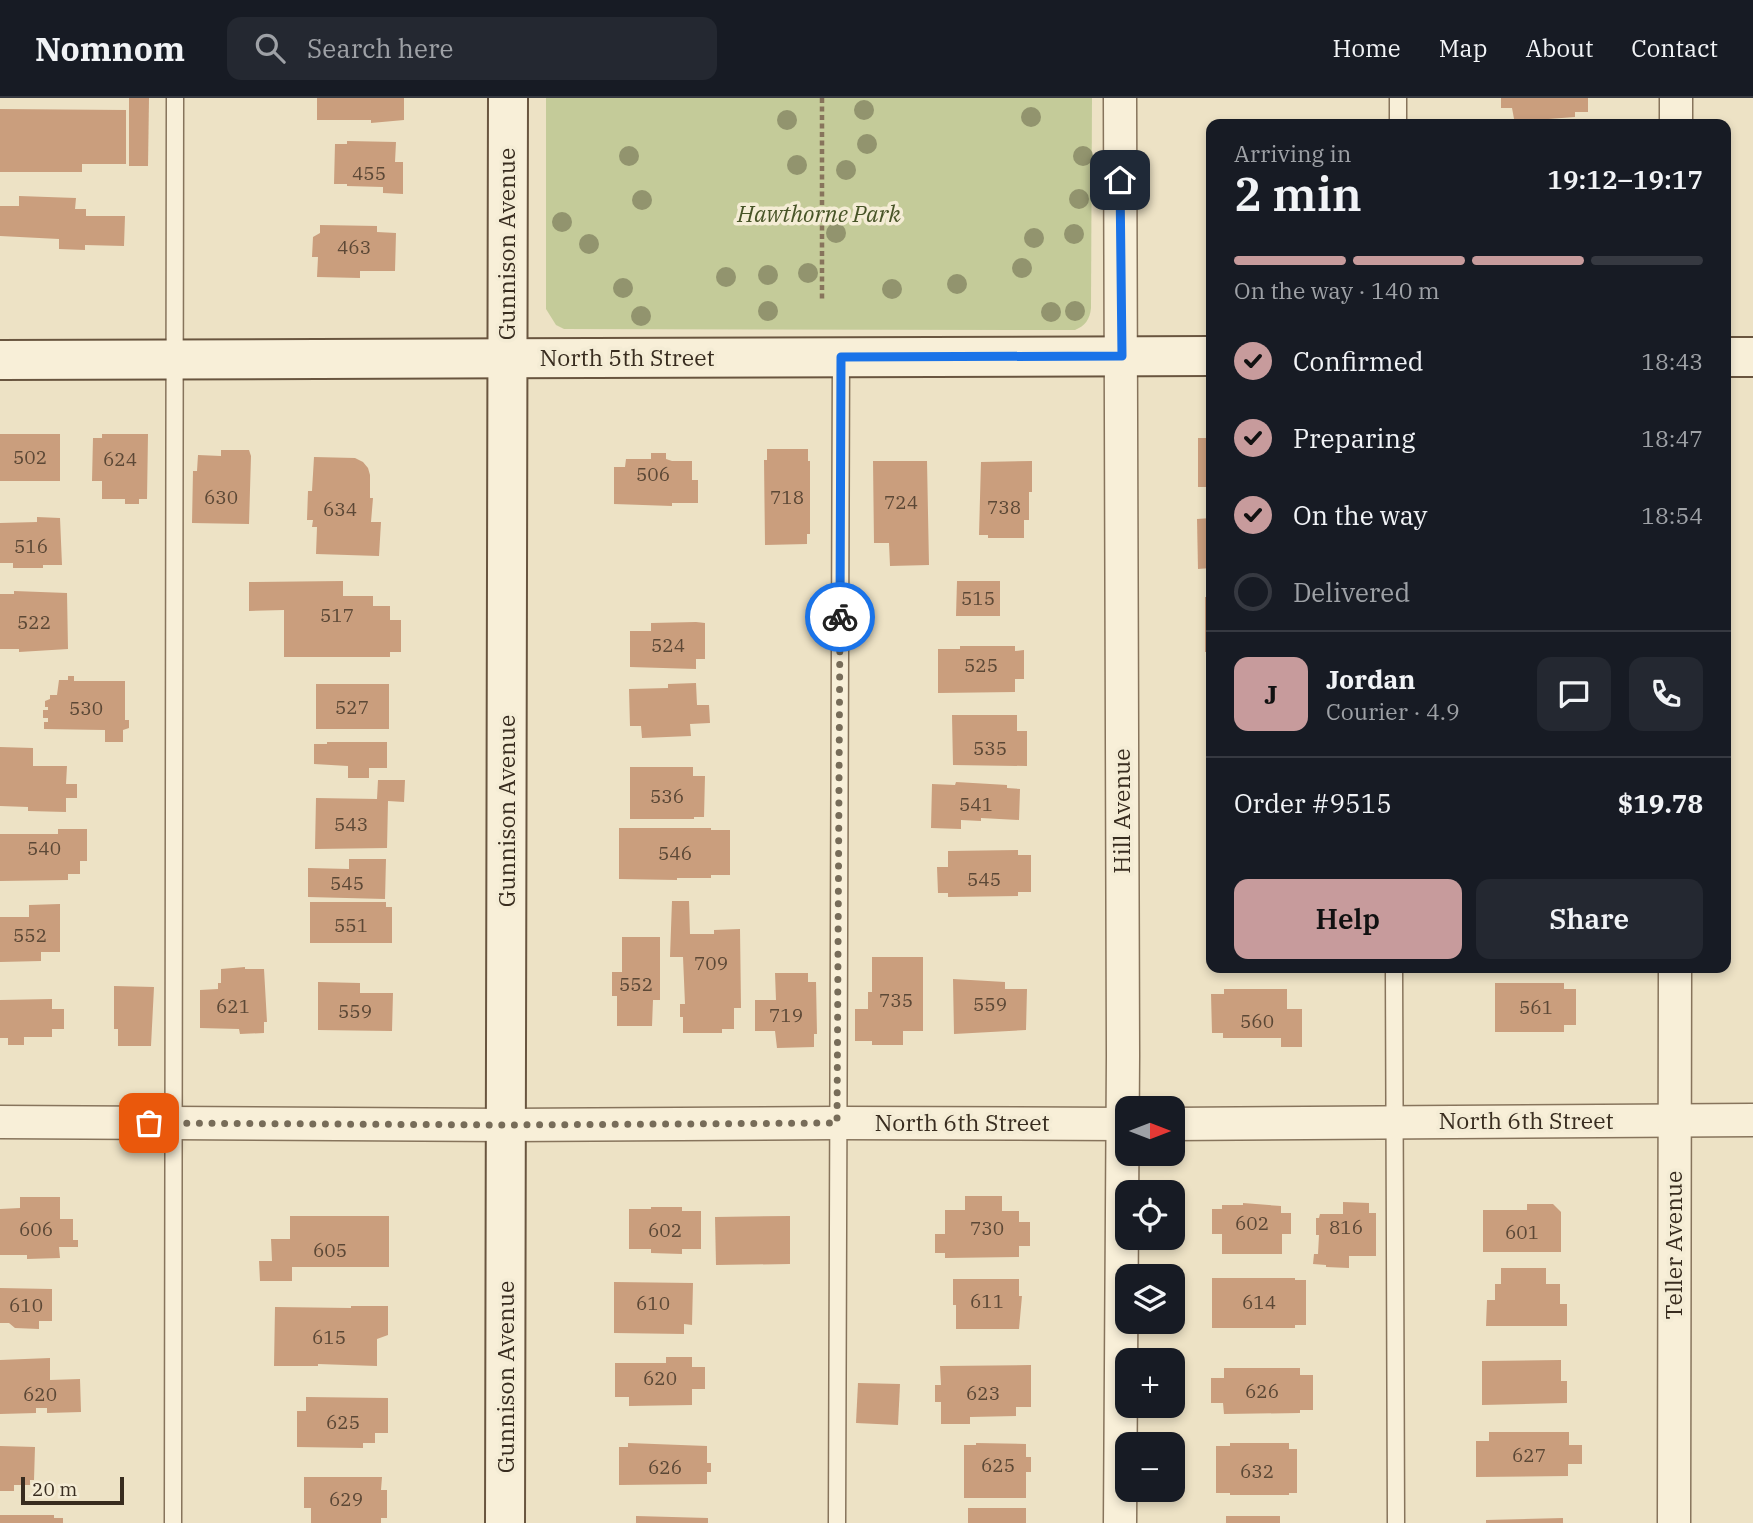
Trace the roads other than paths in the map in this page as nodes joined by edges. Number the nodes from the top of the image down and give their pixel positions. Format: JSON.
{"nodes":[{"id":1,"x":175,"y":98,"type":"edge"},
{"id":2,"x":508,"y":98,"type":"edge"},
{"id":3,"x":1120,"y":98,"type":"edge"},
{"id":4,"x":1398,"y":98,"type":"edge"},
{"id":5,"x":1676,"y":98,"type":"edge"},
{"id":6,"x":1398,"y":119,"type":"edge"},
{"id":7,"x":1676,"y":119,"type":"edge"},
{"id":8,"x":1122,"y":356,"type":"junction"},
{"id":9,"x":1206,"y":356,"type":"edge"},
{"id":10,"x":841,"y":357,"type":"junction"},
{"id":11,"x":1731,"y":357,"type":"edge"},
{"id":12,"x":1753,"y":357,"type":"edge"},
{"id":13,"x":174,"y":359,"type":"junction"},
{"id":14,"x":507,"y":359,"type":"junction"},
{"id":15,"x":0,"y":360,"type":"edge"},
{"id":16,"x":1394,"y":973,"type":"edge"},
{"id":17,"x":1675,"y":973,"type":"edge"},
{"id":18,"x":1125,"y":1096,"type":"edge"},
{"id":19,"x":1675,"y":1120,"type":"junction"},
{"id":20,"x":1753,"y":1120,"type":"edge"},
{"id":21,"x":0,"y":1122,"type":"edge"},
{"id":22,"x":1393,"y":1122,"type":"junction"},
{"id":23,"x":174,"y":1123,"type":"junction"},
{"id":24,"x":837,"y":1123,"type":"junction"},
{"id":25,"x":1115,"y":1124,"type":"edge"},
{"id":26,"x":1185,"y":1124,"type":"edge"},
{"id":27,"x":506,"y":1125,"type":"junction"},
{"id":28,"x":1124,"y":1166,"type":"edge"},
{"id":29,"x":173,"y":1523,"type":"edge"},
{"id":30,"x":505,"y":1523,"type":"edge"},
{"id":31,"x":837,"y":1523,"type":"edge"},
{"id":32,"x":1120,"y":1523,"type":"edge"},
{"id":33,"x":1396,"y":1523,"type":"edge"},
{"id":34,"x":1674,"y":1523,"type":"edge"}],
"edges":[{"from":1,"to":13,"type":"lane"},
{"from":2,"to":14,"type":"street","name":"Gunnison Avenue"},
{"from":3,"to":8,"type":"street","name":"Hill Avenue"},
{"from":4,"to":6,"type":"lane"},
{"from":5,"to":7,"type":"street"},
{"from":8,"to":9,"type":"street","name":"North 5th Street"},
{"from":8,"to":10,"type":"street","name":"North 5th Street"},
{"from":8,"to":18,"type":"street","name":"Hill Avenue"},
{"from":10,"to":14,"type":"street","name":"North 5th Street"},
{"from":10,"to":24,"type":"lane"},
{"from":11,"to":12,"type":"street"},
{"from":13,"to":14,"type":"street","name":"North 5th Street"},
{"from":13,"to":15,"type":"street","name":"North 5th Street"},
{"from":13,"to":23,"type":"lane"},
{"from":14,"to":27,"type":"street","name":"Gunnison Avenue"},
{"from":16,"to":22,"type":"lane"},
{"from":17,"to":19,"type":"street","name":"Teller Avenue"},
{"from":19,"to":20,"type":"street","name":"North 6th Street"},
{"from":19,"to":22,"type":"street","name":"North 6th Street"},
{"from":19,"to":34,"type":"street","name":"Teller Avenue"},
{"from":21,"to":23,"type":"street","name":"North 6th Street"},
{"from":22,"to":26,"type":"street","name":"North 6th Street"},
{"from":22,"to":33,"type":"lane"},
{"from":23,"to":27,"type":"street","name":"North 6th Street"},
{"from":23,"to":29,"type":"lane"},
{"from":24,"to":25,"type":"street","name":"North 6th Street"},
{"from":24,"to":27,"type":"street","name":"North 6th Street"},
{"from":24,"to":31,"type":"lane"},
{"from":27,"to":30,"type":"street","name":"Gunnison Avenue"},
{"from":28,"to":32,"type":"street","name":"Hill Avenue"}]}
